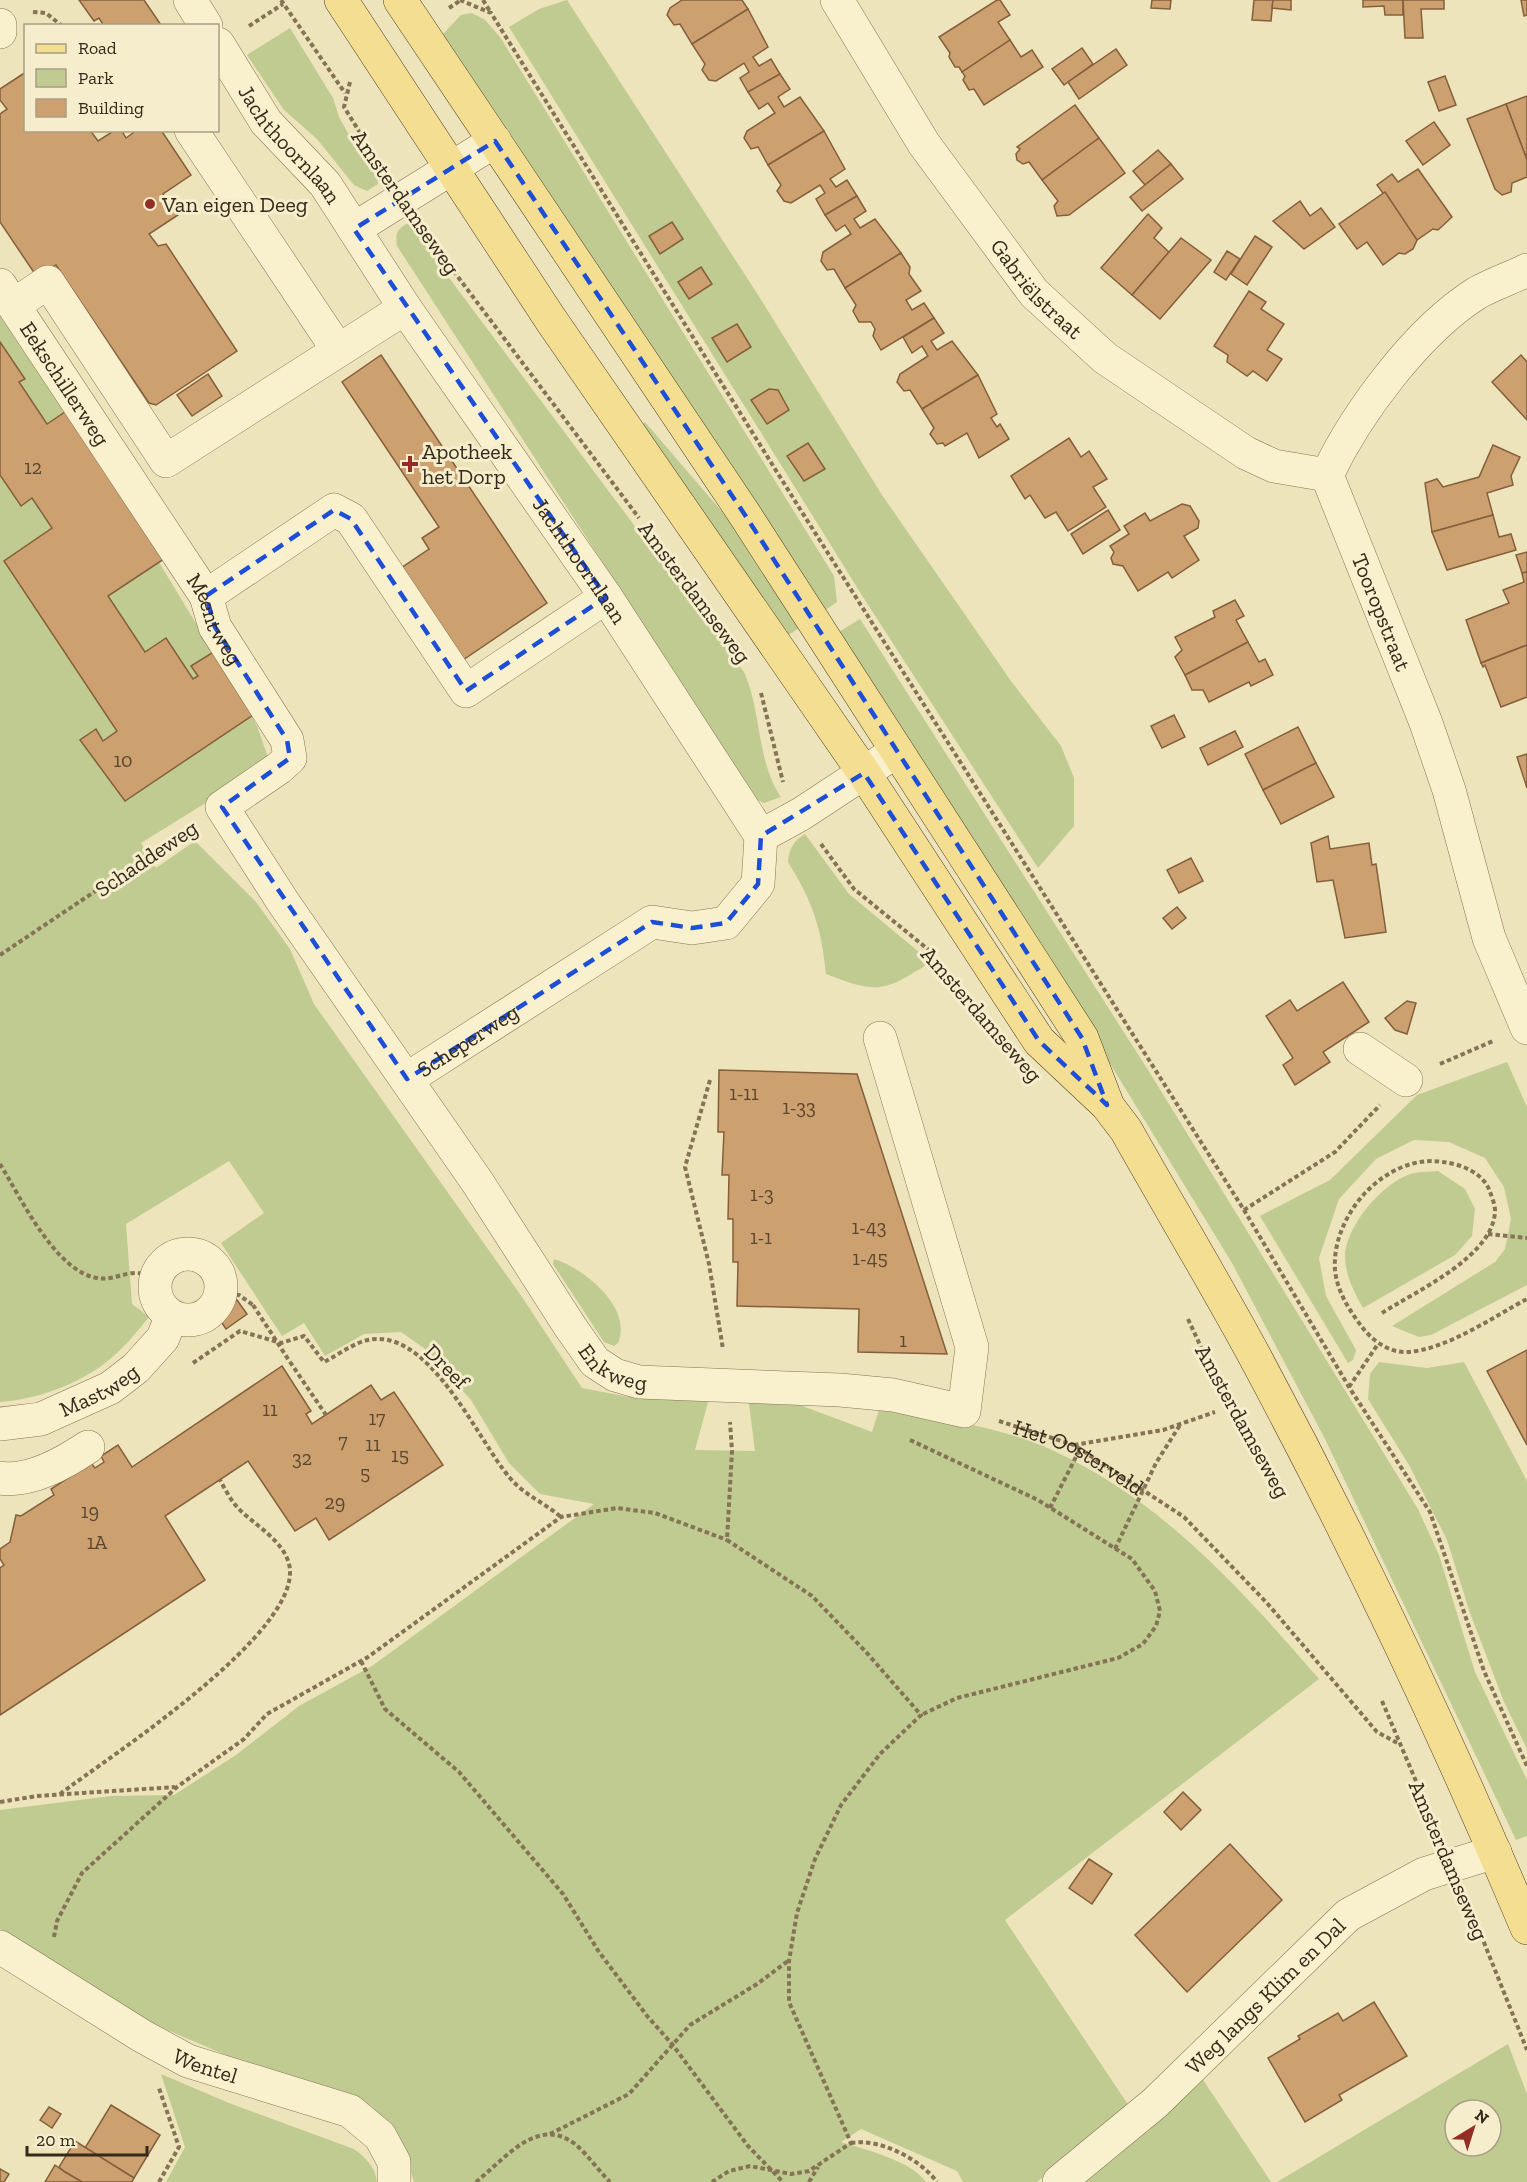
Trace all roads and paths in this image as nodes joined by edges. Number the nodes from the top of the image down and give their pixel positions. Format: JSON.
{"nodes":[{"id":1,"x":190,"y":0,"type":"edge"},
{"id":2,"x":341,"y":0,"type":"edge"},
{"id":3,"x":400,"y":0,"type":"edge"},
{"id":4,"x":460,"y":0,"type":"edge"},
{"id":5,"x":483,"y":0,"type":"edge"},
{"id":6,"x":837,"y":0,"type":"edge"},
{"id":7,"x":282,"y":2,"type":"edge"},
{"id":8,"x":491,"y":13,"type":"junction"},
{"id":9,"x":205,"y":24,"type":"edge"},
{"id":10,"x":0,"y":25,"type":"edge"},
{"id":11,"x":0,"y":32,"type":"edge"},
{"id":12,"x":220,"y":57,"type":"edge"},
{"id":13,"x":192,"y":132,"type":"edge"},
{"id":14,"x":495,"y":141,"type":"junction"},
{"id":15,"x":450,"y":169,"type":"junction"},
{"id":16,"x":402,"y":199,"type":"junction"},
{"id":17,"x":354,"y":229,"type":"junction"},
{"id":18,"x":1527,"y":270,"type":"edge"},
{"id":19,"x":7,"y":295,"type":"edge"},
{"id":20,"x":405,"y":308,"type":"junction"},
{"id":21,"x":338,"y":351,"type":"junction"},
{"id":22,"x":1327,"y":475,"type":"junction"},
{"id":23,"x":131,"y":483,"type":"joint"},
{"id":24,"x":642,"y":522,"type":"dead end"},
{"id":25,"x":206,"y":596,"type":"junction"},
{"id":26,"x":606,"y":597,"type":"junction"},
{"id":27,"x":758,"y":682,"type":"dead end"},
{"id":28,"x":897,"y":751,"type":"junction"},
{"id":29,"x":290,"y":758,"type":"joint"},
{"id":30,"x":864,"y":773,"type":"junction"},
{"id":31,"x":222,"y":807,"type":"junction"},
{"id":32,"x":801,"y":814,"type":"junction"},
{"id":33,"x":761,"y":836,"type":"junction"},
{"id":34,"x":0,"y":955,"type":"edge"},
{"id":35,"x":941,"y":961,"type":"dead end"},
{"id":36,"x":1527,"y":1029,"type":"edge"},
{"id":37,"x":880,"y":1038,"type":"dead end"},
{"id":38,"x":1360,"y":1049,"type":"dead end"},
{"id":39,"x":407,"y":1079,"type":"junction"},
{"id":40,"x":710,"y":1080,"type":"dead end"},
{"id":41,"x":1406,"y":1080,"type":"dead end"},
{"id":42,"x":1107,"y":1105,"type":"junction"},
{"id":43,"x":0,"y":1164,"type":"edge"},
{"id":44,"x":1488,"y":1234,"type":"junction"},
{"id":45,"x":1527,"y":1238,"type":"edge"},
{"id":46,"x":156,"y":1278,"type":"junction"},
{"id":47,"x":221,"y":1293,"type":"junction"},
{"id":48,"x":1527,"y":1299,"type":"edge"},
{"id":49,"x":1183,"y":1308,"type":"dead end"},
{"id":50,"x":1382,"y":1313,"type":"dead end"},
{"id":51,"x":171,"y":1317,"type":"junction"},
{"id":52,"x":1378,"y":1344,"type":"junction"},
{"id":53,"x":723,"y":1350,"type":"dead end"},
{"id":54,"x":192,"y":1363,"type":"dead end"},
{"id":55,"x":1349,"y":1387,"type":"junction"},
{"id":56,"x":964,"y":1411,"type":"junction"},
{"id":57,"x":1215,"y":1412,"type":"dead end"},
{"id":58,"x":730,"y":1413,"type":"dead end"},
{"id":59,"x":326,"y":1415,"type":"dead end"},
{"id":60,"x":0,"y":1424,"type":"edge"},
{"id":61,"x":1181,"y":1424,"type":"junction"},
{"id":62,"x":903,"y":1436,"type":"dead end"},
{"id":63,"x":1074,"y":1445,"type":"junction"},
{"id":64,"x":87,"y":1447,"type":"dead end"},
{"id":65,"x":1080,"y":1449,"type":"junction"},
{"id":66,"x":1270,"y":1472,"type":"dead end"},
{"id":67,"x":0,"y":1478,"type":"edge"},
{"id":68,"x":220,"y":1480,"type":"dead end"},
{"id":69,"x":1144,"y":1491,"type":"junction"},
{"id":70,"x":1050,"y":1508,"type":"junction"},
{"id":71,"x":561,"y":1516,"type":"junction"},
{"id":72,"x":727,"y":1540,"type":"junction"},
{"id":73,"x":1115,"y":1549,"type":"junction"},
{"id":74,"x":361,"y":1661,"type":"junction"},
{"id":75,"x":1379,"y":1693,"type":"dead end"},
{"id":76,"x":921,"y":1715,"type":"junction"},
{"id":77,"x":1401,"y":1746,"type":"junction"},
{"id":78,"x":1527,"y":1766,"type":"edge"},
{"id":79,"x":177,"y":1787,"type":"junction"},
{"id":80,"x":60,"y":1794,"type":"junction"},
{"id":81,"x":0,"y":1802,"type":"edge"},
{"id":82,"x":1495,"y":1852,"type":"junction"},
{"id":83,"x":1450,"y":1864,"type":"junction"},
{"id":84,"x":1527,"y":1928,"type":"edge"},
{"id":85,"x":0,"y":1947,"type":"edge"},
{"id":86,"x":789,"y":1961,"type":"junction"},
{"id":87,"x":47,"y":1976,"type":"junction"},
{"id":88,"x":141,"y":2036,"type":"junction"},
{"id":89,"x":672,"y":2044,"type":"junction"},
{"id":90,"x":1527,"y":2050,"type":"edge"},
{"id":91,"x":550,"y":2134,"type":"junction"},
{"id":92,"x":851,"y":2143,"type":"junction"},
{"id":93,"x":819,"y":2165,"type":"junction"},
{"id":94,"x":774,"y":2172,"type":"junction"},
{"id":95,"x":159,"y":2182,"type":"edge"},
{"id":96,"x":394,"y":2182,"type":"edge"},
{"id":97,"x":476,"y":2182,"type":"edge"},
{"id":98,"x":610,"y":2182,"type":"edge"},
{"id":99,"x":712,"y":2182,"type":"edge"},
{"id":100,"x":783,"y":2182,"type":"edge"},
{"id":101,"x":809,"y":2182,"type":"edge"},
{"id":102,"x":937,"y":2182,"type":"edge"},
{"id":103,"x":1059,"y":2182,"type":"edge"}],
"edges":[{"from":1,"to":9,"type":"street"},
{"from":2,"to":15,"type":"main road","name":"Amsterdamseweg"},
{"from":3,"to":14,"type":"main road","name":"Amsterdamseweg"},
{"from":4,"to":8,"type":"path"},
{"from":5,"to":8,"type":"path"},
{"from":6,"to":22,"type":"street","name":"Gabriëlstraat"},
{"from":7,"to":16,"type":"path","name":"Amsterdamseweg"},
{"from":8,"to":55,"type":"path"},
{"from":10,"to":11,"type":"street"},
{"from":12,"to":17,"type":"street","name":"Jachthoornlaan"},
{"from":13,"to":21,"type":"street"},
{"from":14,"to":15,"type":"street","name":"Jachthoornlaan"},
{"from":14,"to":28,"type":"main road","name":"Amsterdamseweg"},
{"from":15,"to":16,"type":"street","name":"Jachthoornlaan"},
{"from":15,"to":30,"type":"main road","name":"Amsterdamseweg"},
{"from":16,"to":17,"type":"street","name":"Jachthoornlaan"},
{"from":16,"to":24,"type":"path","name":"Amsterdamseweg"},
{"from":17,"to":20,"type":"street","name":"Jachthoornlaan"},
{"from":18,"to":22,"type":"street"},
{"from":19,"to":21,"type":"street"},
{"from":19,"to":23,"type":"street","name":"Eekschillerweg"},
{"from":20,"to":21,"type":"street"},
{"from":20,"to":26,"type":"street","name":"Jachthoornlaan"},
{"from":22,"to":36,"type":"street","name":"Tooropstraat"},
{"from":23,"to":25,"type":"street","name":"Meentweg"},
{"from":25,"to":26,"type":"street"},
{"from":25,"to":29,"type":"street","name":"Meentweg"},
{"from":26,"to":33,"type":"street","name":"Jachthoornlaan"},
{"from":27,"to":32,"type":"path","name":"Amsterdamseweg"},
{"from":28,"to":30,"type":"street"},
{"from":28,"to":42,"type":"main road","name":"Amsterdamseweg"},
{"from":29,"to":31,"type":"street","name":"Schaddeweg"},
{"from":30,"to":32,"type":"street"},
{"from":30,"to":42,"type":"main road","name":"Amsterdamseweg"},
{"from":31,"to":34,"type":"path","name":"Schaddeweg"},
{"from":31,"to":39,"type":"street","name":"Scheperweg"},
{"from":32,"to":33,"type":"street"},
{"from":32,"to":35,"type":"path","name":"Amsterdamseweg"},
{"from":33,"to":39,"type":"street","name":"Scheperweg"},
{"from":37,"to":56,"type":"street"},
{"from":38,"to":41,"type":"street"},
{"from":39,"to":56,"type":"street","name":"Enkweg"},
{"from":40,"to":53,"type":"path"},
{"from":42,"to":82,"type":"main road","name":"Amsterdamseweg"},
{"from":43,"to":46,"type":"path"},
{"from":44,"to":45,"type":"path"},
{"from":44,"to":50,"type":"path"},
{"from":44,"to":52,"type":"path"},
{"from":46,"to":47,"type":"street"},
{"from":46,"to":51,"type":"street"},
{"from":47,"to":51,"type":"street"},
{"from":47,"to":59,"type":"path","bridge":true},
{"from":48,"to":52,"type":"path"},
{"from":49,"to":66,"type":"path","name":"Amsterdamseweg"},
{"from":51,"to":60,"type":"street","name":"Mastweg"},
{"from":52,"to":55,"type":"path"},
{"from":54,"to":71,"type":"path","name":"Dreef"},
{"from":55,"to":78,"type":"path"},
{"from":56,"to":63,"type":"path","name":"Het Oosterveld"},
{"from":57,"to":61,"type":"path"},
{"from":58,"to":72,"type":"path"},
{"from":61,"to":63,"type":"path"},
{"from":61,"to":69,"type":"path"},
{"from":62,"to":70,"type":"path"},
{"from":63,"to":65,"type":"path","name":"Het Oosterveld"},
{"from":64,"to":67,"type":"street"},
{"from":65,"to":69,"type":"path","name":"Het Oosterveld"},
{"from":65,"to":70,"type":"path"},
{"from":68,"to":80,"type":"path"},
{"from":69,"to":73,"type":"path"},
{"from":69,"to":77,"type":"path","name":"Het Oosterveld"},
{"from":70,"to":73,"type":"path"},
{"from":71,"to":72,"type":"path"},
{"from":71,"to":74,"type":"path"},
{"from":72,"to":76,"type":"path"},
{"from":73,"to":76,"type":"path"},
{"from":74,"to":79,"type":"path"},
{"from":74,"to":89,"type":"path"},
{"from":75,"to":77,"type":"path","name":"Amsterdamseweg"},
{"from":76,"to":86,"type":"path"},
{"from":77,"to":83,"type":"path","name":"Amsterdamseweg"},
{"from":79,"to":80,"type":"path"},
{"from":79,"to":87,"type":"path"},
{"from":80,"to":81,"type":"path"},
{"from":82,"to":83,"type":"street","name":"Weg langs Klim en Dal"},
{"from":82,"to":84,"type":"main road","name":"Amsterdamseweg"},
{"from":83,"to":90,"type":"path","name":"Amsterdamseweg"},
{"from":83,"to":103,"type":"street","name":"Weg langs Klim en Dal"},
{"from":85,"to":87,"type":"street","name":"Wentel"},
{"from":86,"to":89,"type":"path"},
{"from":86,"to":92,"type":"path"},
{"from":87,"to":88,"type":"street","name":"Wentel"},
{"from":88,"to":95,"type":"path"},
{"from":88,"to":96,"type":"street","name":"Wentel"},
{"from":89,"to":91,"type":"path"},
{"from":89,"to":94,"type":"path"},
{"from":91,"to":97,"type":"path"},
{"from":91,"to":98,"type":"path"},
{"from":92,"to":93,"type":"path"},
{"from":92,"to":102,"type":"path"},
{"from":93,"to":94,"type":"path"},
{"from":93,"to":101,"type":"path"},
{"from":94,"to":99,"type":"path"},
{"from":94,"to":100,"type":"path"}]}
